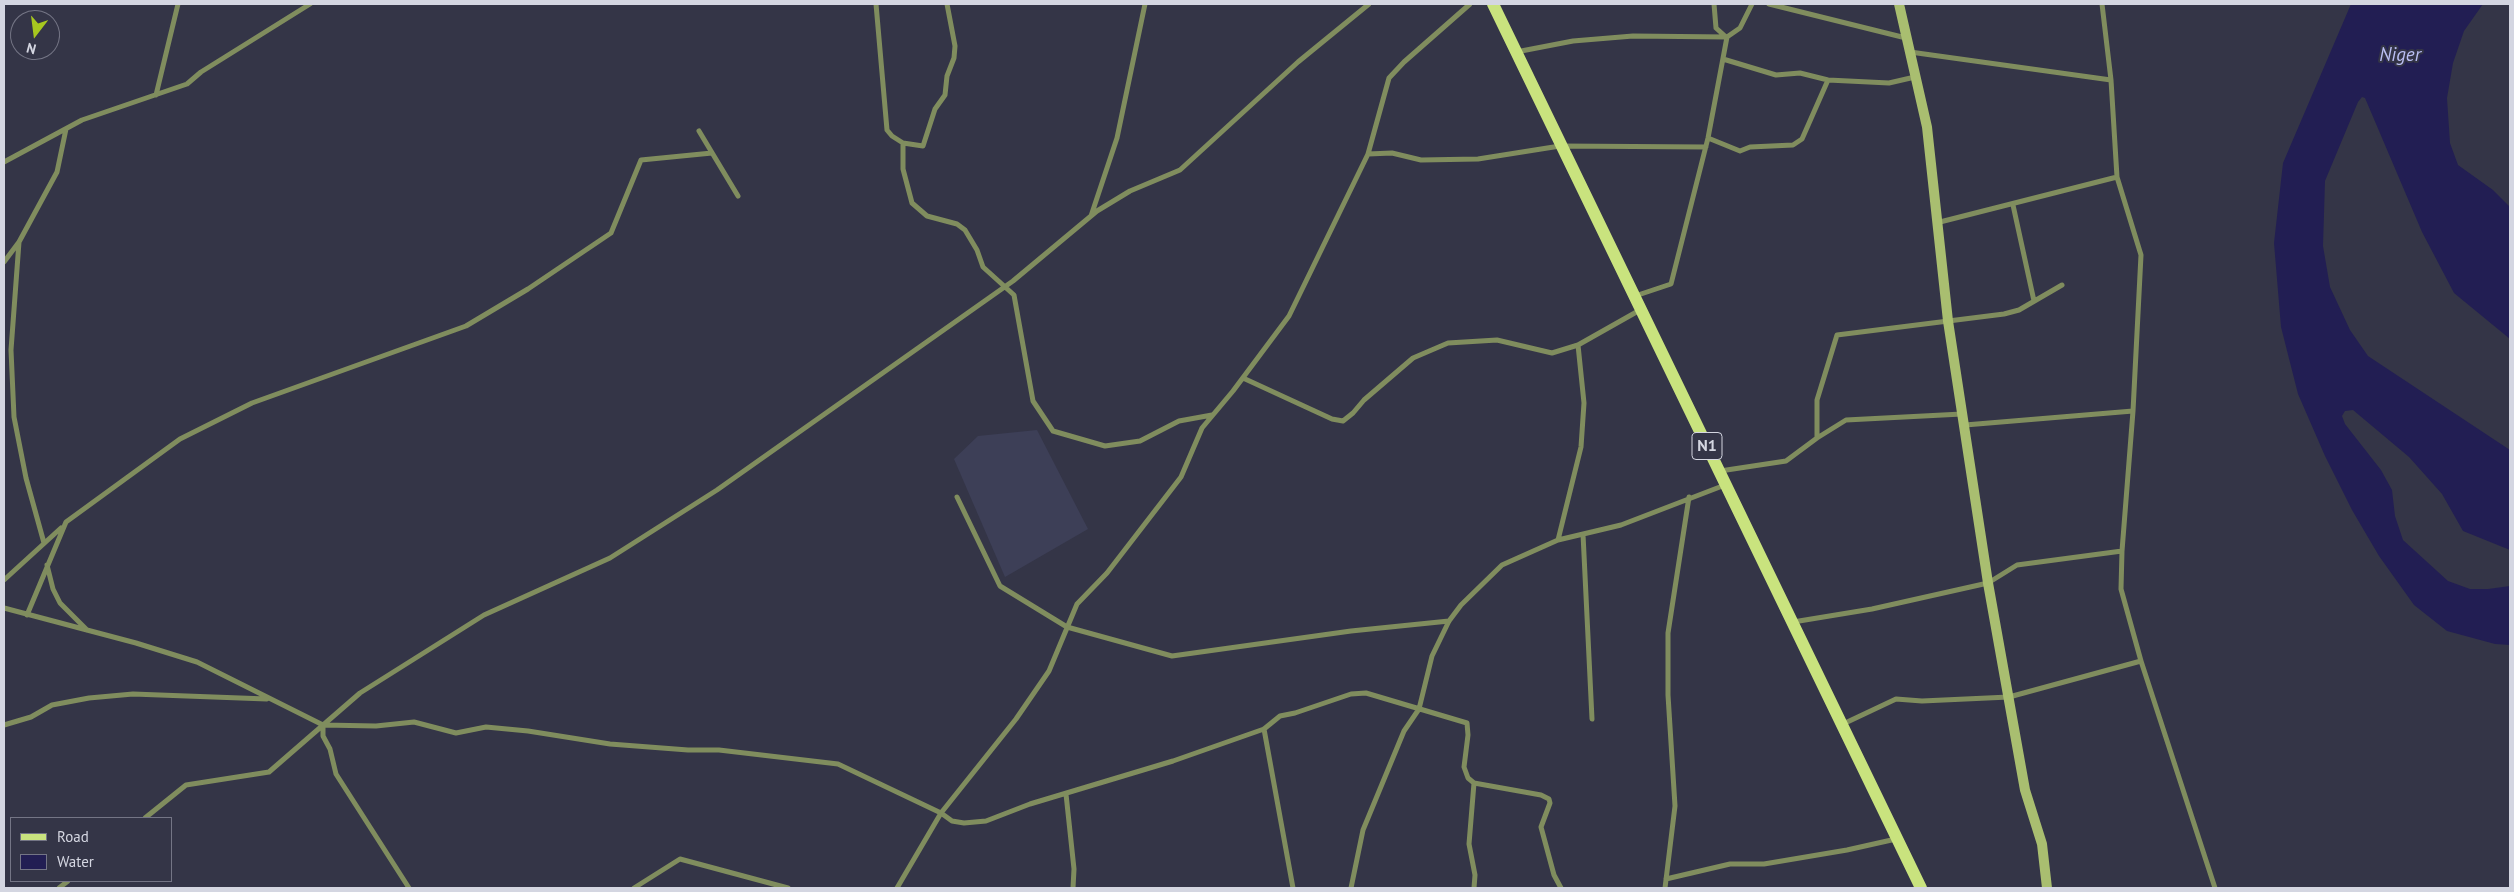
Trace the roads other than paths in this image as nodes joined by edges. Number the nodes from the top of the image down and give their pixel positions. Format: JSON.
{"nodes":[{"id":1,"x":178,"y":4,"type":"edge"},
{"id":2,"x":310,"y":4,"type":"edge"},
{"id":3,"x":876,"y":4,"type":"edge"},
{"id":4,"x":947,"y":4,"type":"edge"},
{"id":5,"x":1145,"y":4,"type":"edge"},
{"id":6,"x":1369,"y":4,"type":"edge"},
{"id":7,"x":1470,"y":4,"type":"edge"},
{"id":8,"x":1493,"y":4,"type":"edge"},
{"id":9,"x":1714,"y":4,"type":"edge"},
{"id":10,"x":1752,"y":4,"type":"edge"},
{"id":11,"x":1769,"y":4,"type":"edge"},
{"id":12,"x":1899,"y":4,"type":"edge"},
{"id":13,"x":2102,"y":4,"type":"edge"},
{"id":14,"x":1727,"y":37,"type":"junction"},
{"id":15,"x":1906,"y":38,"type":"junction"},
{"id":16,"x":1516,"y":52,"type":"junction"},
{"id":17,"x":1910,"y":52,"type":"junction"},
{"id":18,"x":1723,"y":58,"type":"junction"},
{"id":19,"x":1915,"y":77,"type":"junction"},
{"id":20,"x":1828,"y":80,"type":"junction"},
{"id":21,"x":2111,"y":80,"type":"junction"},
{"id":22,"x":156,"y":95,"type":"junction"},
{"id":23,"x":66,"y":129,"type":"junction"},
{"id":24,"x":699,"y":131,"type":"dead end"},
{"id":25,"x":1708,"y":138,"type":"junction"},
{"id":26,"x":903,"y":143,"type":"junction"},
{"id":27,"x":1560,"y":146,"type":"junction"},
{"id":28,"x":1706,"y":147,"type":"junction"},
{"id":29,"x":712,"y":153,"type":"junction"},
{"id":30,"x":1368,"y":154,"type":"junction"},
{"id":31,"x":4,"y":162,"type":"edge"},
{"id":32,"x":2117,"y":177,"type":"junction"},
{"id":33,"x":738,"y":196,"type":"dead end"},
{"id":34,"x":2013,"y":205,"type":"junction"},
{"id":35,"x":1090,"y":217,"type":"junction"},
{"id":36,"x":1936,"y":223,"type":"junction"},
{"id":37,"x":19,"y":242,"type":"junction"},
{"id":38,"x":4,"y":262,"type":"edge"},
{"id":39,"x":2062,"y":285,"type":"dead end"},
{"id":40,"x":1005,"y":286,"type":"junction"},
{"id":41,"x":1634,"y":296,"type":"junction"},
{"id":42,"x":2034,"y":301,"type":"junction"},
{"id":43,"x":1640,"y":309,"type":"junction"},
{"id":44,"x":1948,"y":321,"type":"junction"},
{"id":45,"x":1578,"y":344,"type":"junction"},
{"id":46,"x":1243,"y":378,"type":"junction"},
{"id":47,"x":2133,"y":412,"type":"junction"},
{"id":48,"x":1213,"y":415,"type":"junction"},
{"id":49,"x":1963,"y":420,"type":"junction"},
{"id":50,"x":1817,"y":438,"type":"junction"},
{"id":51,"x":1719,"y":471,"type":"junction"},
{"id":52,"x":1726,"y":485,"type":"junction"},
{"id":53,"x":957,"y":497,"type":"dead end"},
{"id":54,"x":1689,"y":497,"type":"junction"},
{"id":55,"x":66,"y":522,"type":"junction"},
{"id":56,"x":1583,"y":534,"type":"junction"},
{"id":57,"x":1558,"y":540,"type":"junction"},
{"id":58,"x":44,"y":543,"type":"junction"},
{"id":59,"x":2122,"y":551,"type":"junction"},
{"id":60,"x":47,"y":564,"type":"junction"},
{"id":61,"x":4,"y":580,"type":"edge"},
{"id":62,"x":1988,"y":583,"type":"junction"},
{"id":63,"x":4,"y":608,"type":"edge"},
{"id":64,"x":26,"y":615,"type":"junction"},
{"id":65,"x":1448,"y":621,"type":"junction"},
{"id":66,"x":1793,"y":622,"type":"junction"},
{"id":67,"x":1067,"y":627,"type":"junction"},
{"id":68,"x":87,"y":631,"type":"junction"},
{"id":69,"x":2142,"y":660,"type":"junction"},
{"id":70,"x":2009,"y":697,"type":"junction"},
{"id":71,"x":270,"y":699,"type":"junction"},
{"id":72,"x":1420,"y":709,"type":"junction"},
{"id":73,"x":1592,"y":719,"type":"dead end"},
{"id":74,"x":4,"y":725,"type":"edge"},
{"id":75,"x":323,"y":725,"type":"junction"},
{"id":76,"x":1842,"y":725,"type":"junction"},
{"id":77,"x":1264,"y":729,"type":"junction"},
{"id":78,"x":1474,"y":783,"type":"junction"},
{"id":79,"x":1066,"y":794,"type":"junction"},
{"id":80,"x":941,"y":813,"type":"junction"},
{"id":81,"x":146,"y":817,"type":"edge"},
{"id":82,"x":1897,"y":839,"type":"junction"},
{"id":83,"x":1666,"y":879,"type":"junction"},
{"id":84,"x":409,"y":888,"type":"edge"},
{"id":85,"x":634,"y":888,"type":"edge"},
{"id":86,"x":788,"y":888,"type":"edge"},
{"id":87,"x":897,"y":888,"type":"edge"},
{"id":88,"x":1073,"y":888,"type":"edge"},
{"id":89,"x":1293,"y":888,"type":"edge"},
{"id":90,"x":1351,"y":888,"type":"edge"},
{"id":91,"x":1474,"y":888,"type":"edge"},
{"id":92,"x":1561,"y":888,"type":"edge"},
{"id":93,"x":1665,"y":888,"type":"edge"},
{"id":94,"x":1921,"y":888,"type":"edge"},
{"id":95,"x":2047,"y":888,"type":"edge"},
{"id":96,"x":2215,"y":888,"type":"edge"}],
"edges":[{"from":1,"to":22,"type":"street"},
{"from":2,"to":22,"type":"street"},
{"from":3,"to":26,"type":"street"},
{"from":4,"to":26,"type":"street"},
{"from":5,"to":35,"type":"street"},
{"from":6,"to":35,"type":"street"},
{"from":7,"to":30,"type":"street"},
{"from":8,"to":16,"type":"main road","number":"N1"},
{"from":9,"to":14,"type":"street"},
{"from":10,"to":14,"type":"street"},
{"from":11,"to":15,"type":"street"},
{"from":12,"to":15,"type":"street"},
{"from":13,"to":21,"type":"street"},
{"from":14,"to":16,"type":"street"},
{"from":14,"to":18,"type":"street"},
{"from":15,"to":17,"type":"street"},
{"from":16,"to":27,"type":"main road","number":"N1"},
{"from":17,"to":19,"type":"street"},
{"from":17,"to":21,"type":"street"},
{"from":18,"to":20,"type":"street"},
{"from":18,"to":25,"type":"street"},
{"from":19,"to":20,"type":"street"},
{"from":19,"to":36,"type":"street"},
{"from":20,"to":25,"type":"street"},
{"from":21,"to":32,"type":"street"},
{"from":22,"to":23,"type":"street"},
{"from":23,"to":31,"type":"street"},
{"from":23,"to":37,"type":"street"},
{"from":24,"to":29,"type":"street"},
{"from":25,"to":28,"type":"street"},
{"from":26,"to":40,"type":"street"},
{"from":27,"to":28,"type":"street"},
{"from":27,"to":30,"type":"street"},
{"from":27,"to":41,"type":"main road","number":"N1"},
{"from":28,"to":41,"type":"street"},
{"from":29,"to":33,"type":"street"},
{"from":29,"to":55,"type":"street"},
{"from":30,"to":46,"type":"street"},
{"from":32,"to":34,"type":"street"},
{"from":32,"to":47,"type":"street"},
{"from":34,"to":36,"type":"street"},
{"from":34,"to":42,"type":"street"},
{"from":35,"to":40,"type":"street"},
{"from":36,"to":44,"type":"street"},
{"from":37,"to":38,"type":"street"},
{"from":37,"to":58,"type":"street"},
{"from":39,"to":42,"type":"street"},
{"from":40,"to":48,"type":"street"},
{"from":40,"to":75,"type":"street"},
{"from":41,"to":43,"type":"main road","number":"N1"},
{"from":42,"to":44,"type":"street"},
{"from":43,"to":45,"type":"street"},
{"from":43,"to":51,"type":"main road","number":"N1"},
{"from":44,"to":49,"type":"street"},
{"from":44,"to":50,"type":"street"},
{"from":45,"to":46,"type":"street"},
{"from":45,"to":57,"type":"street"},
{"from":46,"to":48,"type":"street"},
{"from":47,"to":49,"type":"street"},
{"from":47,"to":59,"type":"street"},
{"from":48,"to":67,"type":"street"},
{"from":49,"to":50,"type":"street"},
{"from":49,"to":62,"type":"street"},
{"from":50,"to":51,"type":"street"},
{"from":51,"to":52,"type":"main road","number":"N1"},
{"from":52,"to":54,"type":"street"},
{"from":52,"to":66,"type":"main road","number":"N1"},
{"from":53,"to":67,"type":"street"},
{"from":54,"to":56,"type":"street"},
{"from":54,"to":83,"type":"street"},
{"from":55,"to":58,"type":"street"},
{"from":55,"to":60,"type":"street"},
{"from":56,"to":57,"type":"street"},
{"from":56,"to":73,"type":"street"},
{"from":57,"to":65,"type":"street"},
{"from":58,"to":61,"type":"street"},
{"from":59,"to":62,"type":"street"},
{"from":59,"to":69,"type":"street"},
{"from":60,"to":64,"type":"street"},
{"from":60,"to":68,"type":"street"},
{"from":62,"to":66,"type":"street"},
{"from":62,"to":70,"type":"street"},
{"from":63,"to":64,"type":"street"},
{"from":64,"to":68,"type":"street"},
{"from":65,"to":67,"type":"street"},
{"from":65,"to":72,"type":"street"},
{"from":66,"to":76,"type":"main road","number":"N1"},
{"from":67,"to":80,"type":"street"},
{"from":68,"to":71,"type":"street"},
{"from":69,"to":70,"type":"street"},
{"from":69,"to":96,"type":"street"},
{"from":70,"to":76,"type":"street"},
{"from":70,"to":95,"type":"street"},
{"from":71,"to":74,"type":"street"},
{"from":71,"to":75,"type":"street"},
{"from":72,"to":77,"type":"street"},
{"from":72,"to":78,"type":"street"},
{"from":72,"to":90,"type":"street"},
{"from":75,"to":80,"type":"street"},
{"from":75,"to":81,"type":"street"},
{"from":75,"to":84,"type":"street"},
{"from":76,"to":82,"type":"main road","number":"N1"},
{"from":77,"to":79,"type":"street"},
{"from":77,"to":89,"type":"street"},
{"from":78,"to":91,"type":"street"},
{"from":78,"to":92,"type":"street"},
{"from":79,"to":80,"type":"street"},
{"from":79,"to":88,"type":"street"},
{"from":80,"to":87,"type":"street"},
{"from":82,"to":83,"type":"street"},
{"from":82,"to":94,"type":"main road","number":"N1"},
{"from":83,"to":93,"type":"street"},
{"from":85,"to":86,"type":"street"}]}
